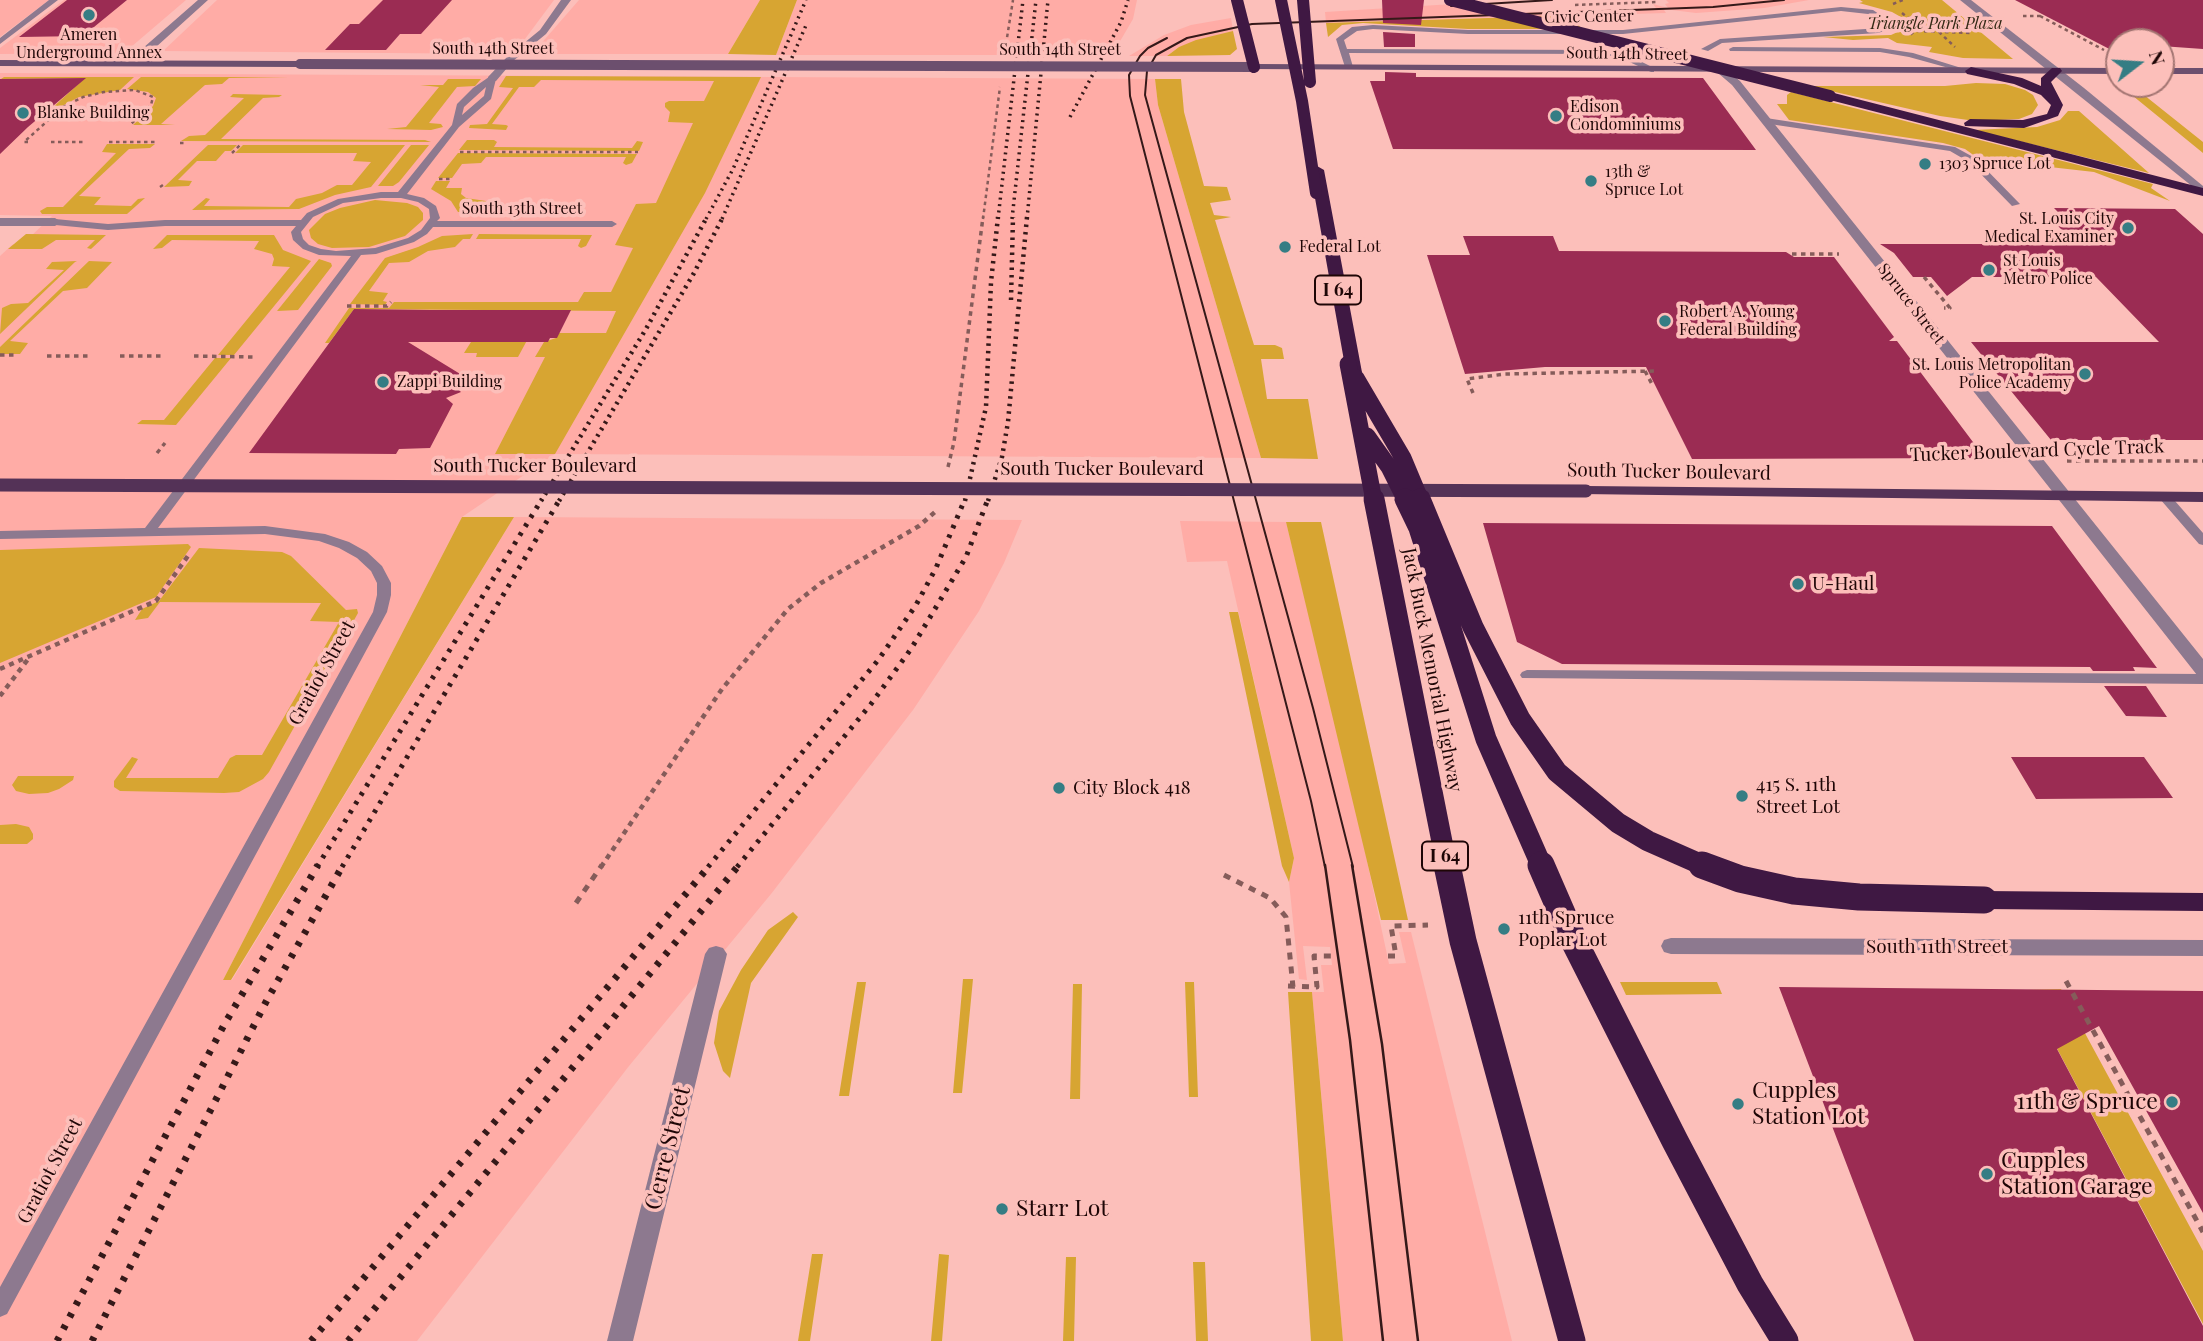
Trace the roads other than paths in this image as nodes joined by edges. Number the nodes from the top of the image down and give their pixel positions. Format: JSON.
{"nodes":[{"id":1,"x":54,"y":0,"type":"edge"},
{"id":2,"x":203,"y":0,"type":"edge"},
{"id":3,"x":566,"y":0,"type":"edge"},
{"id":4,"x":1237,"y":0,"type":"edge"},
{"id":5,"x":1281,"y":0,"type":"edge"},
{"id":6,"x":1303,"y":0,"type":"edge"},
{"id":7,"x":1450,"y":0,"type":"edge"},
{"id":8,"x":1965,"y":0,"type":"edge"},
{"id":9,"x":0,"y":42,"type":"edge"},
{"id":10,"x":1705,"y":49,"type":"junction"},
{"id":11,"x":1344,"y":51,"type":"junction"},
{"id":12,"x":0,"y":63,"type":"edge"},
{"id":13,"x":131,"y":64,"type":"junction"},
{"id":14,"x":1254,"y":67,"type":"junction"},
{"id":15,"x":1349,"y":67,"type":"junction"},
{"id":16,"x":1651,"y":70,"type":"junction"},
{"id":17,"x":1722,"y":71,"type":"junction"},
{"id":18,"x":1969,"y":71,"type":"junction"},
{"id":19,"x":2056,"y":71,"type":"junction"},
{"id":20,"x":2105,"y":71,"type":"edge"},
{"id":21,"x":2175,"y":71,"type":"edge"},
{"id":22,"x":2203,"y":71,"type":"edge"},
{"id":23,"x":492,"y":79,"type":"junction"},
{"id":24,"x":2053,"y":98,"type":"junction"},
{"id":25,"x":1891,"y":111,"type":"junction"},
{"id":26,"x":1766,"y":121,"type":"junction"},
{"id":27,"x":456,"y":125,"type":"junction"},
{"id":28,"x":2203,"y":192,"type":"edge"},
{"id":29,"x":401,"y":195,"type":"junction"},
{"id":30,"x":2015,"y":204,"type":"dead end"},
{"id":31,"x":0,"y":222,"type":"edge"},
{"id":32,"x":55,"y":222,"type":"joint"},
{"id":33,"x":301,"y":223,"type":"junction"},
{"id":34,"x":432,"y":224,"type":"junction"},
{"id":35,"x":612,"y":225,"type":"dead end"},
{"id":36,"x":357,"y":254,"type":"junction"},
{"id":37,"x":1348,"y":364,"type":"junction"},
{"id":38,"x":1367,"y":436,"type":"junction"},
{"id":39,"x":0,"y":485,"type":"edge"},
{"id":40,"x":2061,"y":495,"type":"junction"},
{"id":41,"x":2164,"y":496,"type":"junction"},
{"id":42,"x":2203,"y":496,"type":"edge"},
{"id":43,"x":149,"y":531,"type":"junction"},
{"id":44,"x":0,"y":535,"type":"edge"},
{"id":45,"x":2203,"y":541,"type":"edge"},
{"id":46,"x":2203,"y":671,"type":"edge"},
{"id":47,"x":1527,"y":675,"type":"dead end"},
{"id":48,"x":2203,"y":679,"type":"edge"},
{"id":49,"x":2203,"y":902,"type":"edge"},
{"id":50,"x":1671,"y":946,"type":"dead end"},
{"id":51,"x":2203,"y":948,"type":"edge"},
{"id":52,"x":716,"y":954,"type":"dead end"},
{"id":53,"x":0,"y":1307,"type":"edge"},
{"id":54,"x":621,"y":1341,"type":"edge"},
{"id":55,"x":1572,"y":1341,"type":"edge"},
{"id":56,"x":1584,"y":1341,"type":"edge"},
{"id":57,"x":1785,"y":1341,"type":"edge"}],
"edges":[{"from":1,"to":9,"type":"lane"},
{"from":2,"to":13,"type":"street"},
{"from":3,"to":23,"type":"street"},
{"from":4,"to":14,"type":"highway","bridge":true},
{"from":5,"to":37,"type":"highway","name":"Jack Buck Memorial Highway","number":"I 64","bridge":true},
{"from":6,"to":38,"type":"highway","name":"Jack Buck Memorial Highway","number":"I 64","bridge":true},
{"from":7,"to":25,"type":"highway","bridge":true},
{"from":8,"to":19,"type":"street"},
{"from":10,"to":11,"type":"lane","name":"Civic Center"},
{"from":10,"to":17,"type":"lane"},
{"from":10,"to":18,"type":"lane"},
{"from":11,"to":15,"type":"lane"},
{"from":11,"to":16,"type":"lane","name":"Civic Center"},
{"from":12,"to":13,"type":"main road","name":"South 14th Street"},
{"from":13,"to":14,"type":"main road","name":"South 14th Street","bridge":true},
{"from":14,"to":15,"type":"main road","name":"South 14th Street"},
{"from":15,"to":16,"type":"main road","name":"South 14th Street"},
{"from":16,"to":17,"type":"main road","name":"South 14th Street"},
{"from":17,"to":18,"type":"main road","name":"South 14th Street"},
{"from":17,"to":26,"type":"street","name":"Spruce Street"},
{"from":18,"to":19,"type":"main road","name":"South 14th Street"},
{"from":18,"to":24,"type":"highway"},
{"from":19,"to":20,"type":"main road","name":"South 14th Street"},
{"from":19,"to":24,"type":"highway"},
{"from":19,"to":28,"type":"street"},
{"from":21,"to":22,"type":"main road"},
{"from":23,"to":27,"type":"lane"},
{"from":23,"to":27,"type":"lane"},
{"from":24,"to":25,"type":"highway"},
{"from":25,"to":28,"type":"highway"},
{"from":26,"to":30,"type":"lane"},
{"from":26,"to":40,"type":"street","name":"Spruce Street"},
{"from":27,"to":29,"type":"lane"},
{"from":29,"to":33,"type":"lane"},
{"from":29,"to":34,"type":"lane"},
{"from":31,"to":32,"type":"street"},
{"from":32,"to":33,"type":"lane"},
{"from":33,"to":36,"type":"lane"},
{"from":34,"to":35,"type":"lane","name":"South 13th Street"},
{"from":34,"to":36,"type":"lane"},
{"from":36,"to":43,"type":"lane"},
{"from":37,"to":49,"type":"highway","bridge":true},
{"from":37,"to":55,"type":"highway","name":"Jack Buck Memorial Highway","number":"I 64","bridge":true},
{"from":38,"to":56,"type":"highway","name":"Jack Buck Memorial Highway","number":"I 64","bridge":true},
{"from":38,"to":57,"type":"highway","bridge":true},
{"from":39,"to":40,"type":"main road","name":"South Tucker Boulevard","bridge":true},
{"from":40,"to":41,"type":"main road","name":"South Tucker Boulevard"},
{"from":40,"to":46,"type":"street","name":"Spruce Street"},
{"from":41,"to":42,"type":"main road","name":"South Tucker Boulevard"},
{"from":41,"to":45,"type":"lane"},
{"from":43,"to":44,"type":"lane","name":"Gratiot Street"},
{"from":43,"to":53,"type":"lane","name":"Gratiot Street"},
{"from":47,"to":48,"type":"lane"},
{"from":50,"to":51,"type":"street","name":"South 11th Street"},
{"from":52,"to":54,"type":"street","name":"Cerre Street"}]}
